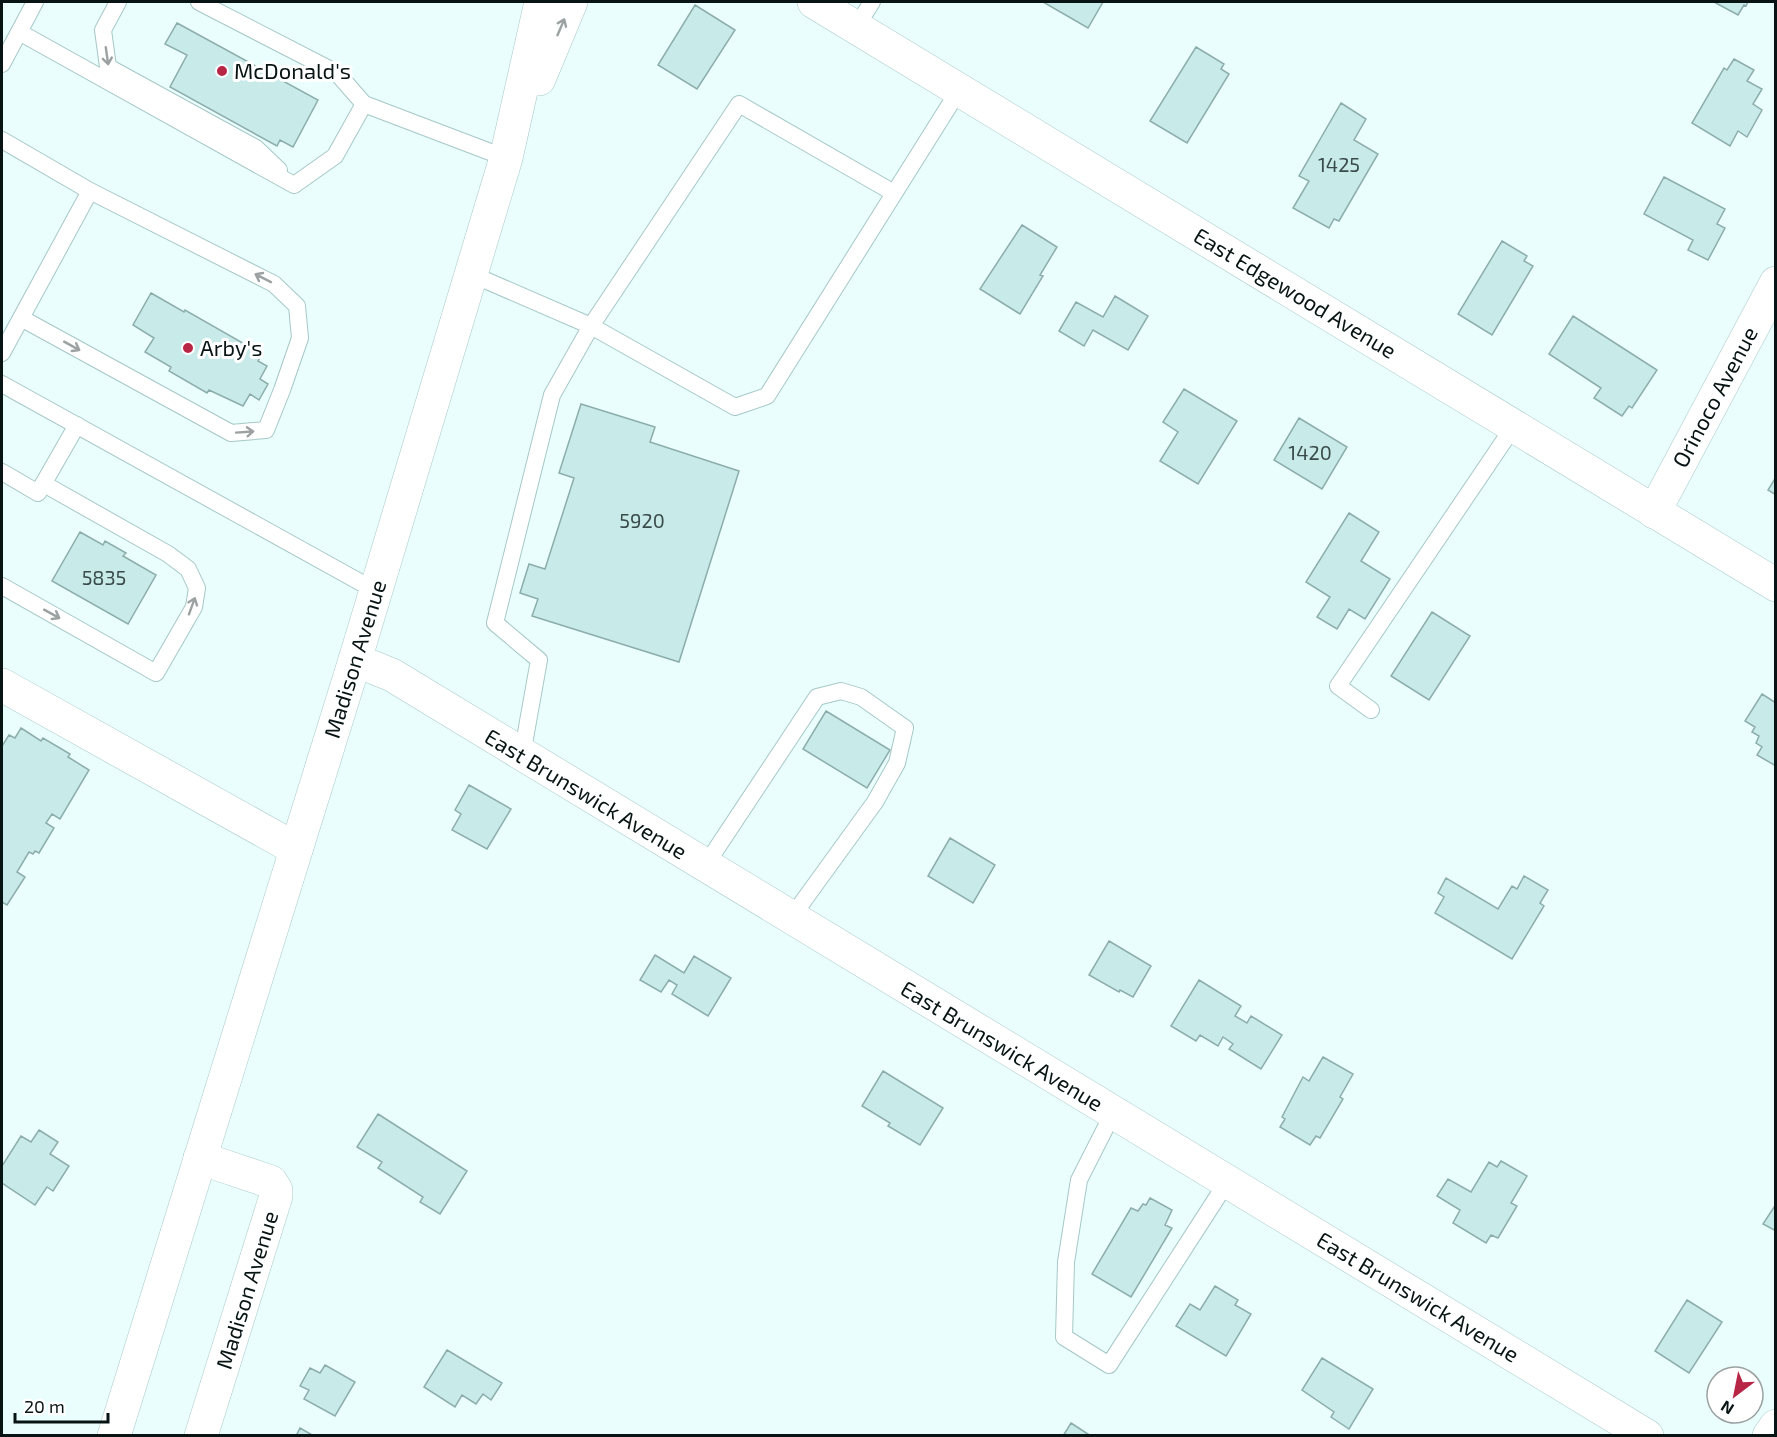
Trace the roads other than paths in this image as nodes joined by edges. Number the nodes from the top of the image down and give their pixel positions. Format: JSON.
{"nodes":[{"id":1,"x":35,"y":2,"type":"edge"},
{"id":2,"x":118,"y":2,"type":"edge"},
{"id":3,"x":200,"y":2,"type":"edge"},
{"id":4,"x":541,"y":2,"type":"edge"},
{"id":5,"x":571,"y":2,"type":"edge"},
{"id":6,"x":814,"y":2,"type":"edge"},
{"id":7,"x":864,"y":14,"type":"edge"},
{"id":8,"x":19,"y":32,"type":"junction"},
{"id":9,"x":2,"y":64,"type":"edge"},
{"id":10,"x":959,"y":90,"type":"junction"},
{"id":11,"x":363,"y":104,"type":"junction"},
{"id":12,"x":2,"y":140,"type":"edge"},
{"id":13,"x":506,"y":158,"type":"junction"},
{"id":14,"x":294,"y":185,"type":"junction"},
{"id":15,"x":90,"y":191,"type":"junction"},
{"id":16,"x":894,"y":193,"type":"junction"},
{"id":17,"x":471,"y":274,"type":"junction"},
{"id":18,"x":1776,"y":283,"type":"edge"},
{"id":19,"x":21,"y":318,"type":"junction"},
{"id":20,"x":591,"y":326,"type":"junction"},
{"id":21,"x":2,"y":353,"type":"edge"},
{"id":22,"x":2,"y":384,"type":"edge"},
{"id":23,"x":77,"y":425,"type":"junction"},
{"id":24,"x":1514,"y":426,"type":"junction"},
{"id":25,"x":2,"y":472,"type":"edge"},
{"id":26,"x":44,"y":484,"type":"junction"},
{"id":27,"x":1654,"y":512,"type":"junction"},
{"id":28,"x":1776,"y":585,"type":"edge"},
{"id":29,"x":2,"y":586,"type":"edge"},
{"id":30,"x":376,"y":591,"type":"junction"},
{"id":31,"x":355,"y":660,"type":"junction"},
{"id":32,"x":2,"y":686,"type":"edge"},
{"id":33,"x":1371,"y":710,"type":"dead end"},
{"id":34,"x":522,"y":755,"type":"junction"},
{"id":35,"x":296,"y":849,"type":"junction"},
{"id":36,"x":705,"y":866,"type":"junction"},
{"id":37,"x":791,"y":918,"type":"junction"},
{"id":38,"x":1113,"y":1113,"type":"junction"},
{"id":39,"x":200,"y":1158,"type":"junction"},
{"id":40,"x":1227,"y":1182,"type":"junction"},
{"id":41,"x":1776,"y":1426,"type":"edge"},
{"id":42,"x":114,"y":1436,"type":"edge"},
{"id":43,"x":201,"y":1436,"type":"edge"},
{"id":44,"x":1647,"y":1436,"type":"edge"},
{"id":45,"x":1769,"y":1436,"type":"edge"}],
"edges":[{"from":1,"to":8,"type":"lane"},
{"from":2,"to":14,"type":"lane","one_way":true},
{"from":3,"to":11,"type":"lane"},
{"from":4,"to":13,"type":"main road","name":"Madison Avenue"},
{"from":13,"to":5,"type":"main road","name":"Madison Avenue","one_way":true},
{"from":6,"to":7,"type":"main road","name":"East Edgewood Avenue"},
{"from":7,"to":10,"type":"main road","name":"East Edgewood Avenue"},
{"from":8,"to":9,"type":"lane"},
{"from":8,"to":14,"type":"lane"},
{"from":10,"to":16,"type":"lane"},
{"from":10,"to":24,"type":"main road","name":"East Edgewood Avenue"},
{"from":11,"to":13,"type":"lane"},
{"from":11,"to":14,"type":"lane"},
{"from":12,"to":15,"type":"lane"},
{"from":13,"to":17,"type":"main road","name":"Madison Avenue"},
{"from":15,"to":19,"type":"lane"},
{"from":19,"to":15,"type":"lane","one_way":true},
{"from":16,"to":20,"type":"lane"},
{"from":16,"to":20,"type":"lane"},
{"from":17,"to":20,"type":"lane"},
{"from":17,"to":30,"type":"main road","name":"Madison Avenue"},
{"from":18,"to":27,"type":"main road","name":"Orinoco Avenue"},
{"from":19,"to":21,"type":"lane"},
{"from":20,"to":34,"type":"lane"},
{"from":22,"to":23,"type":"lane"},
{"from":23,"to":26,"type":"lane"},
{"from":23,"to":30,"type":"lane"},
{"from":24,"to":27,"type":"main road","name":"East Edgewood Avenue"},
{"from":24,"to":33,"type":"lane"},
{"from":25,"to":26,"type":"lane"},
{"from":29,"to":26,"type":"lane","one_way":true},
{"from":27,"to":28,"type":"main road","name":"East Edgewood Avenue"},
{"from":30,"to":31,"type":"main road","name":"Madison Avenue"},
{"from":31,"to":34,"type":"main road","name":"East Brunswick Avenue"},
{"from":31,"to":35,"type":"main road","name":"Madison Avenue"},
{"from":32,"to":35,"type":"main road"},
{"from":34,"to":36,"type":"main road","name":"East Brunswick Avenue"},
{"from":35,"to":39,"type":"main road","name":"Madison Avenue"},
{"from":36,"to":37,"type":"main road","name":"East Brunswick Avenue"},
{"from":36,"to":37,"type":"lane"},
{"from":37,"to":38,"type":"main road","name":"East Brunswick Avenue"},
{"from":38,"to":40,"type":"main road","name":"East Brunswick Avenue"},
{"from":38,"to":40,"type":"lane"},
{"from":39,"to":42,"type":"main road","name":"Madison Avenue"},
{"from":39,"to":43,"type":"main road","name":"Madison Avenue"},
{"from":40,"to":44,"type":"main road","name":"East Brunswick Avenue"},
{"from":41,"to":45,"type":"main road"}]}
